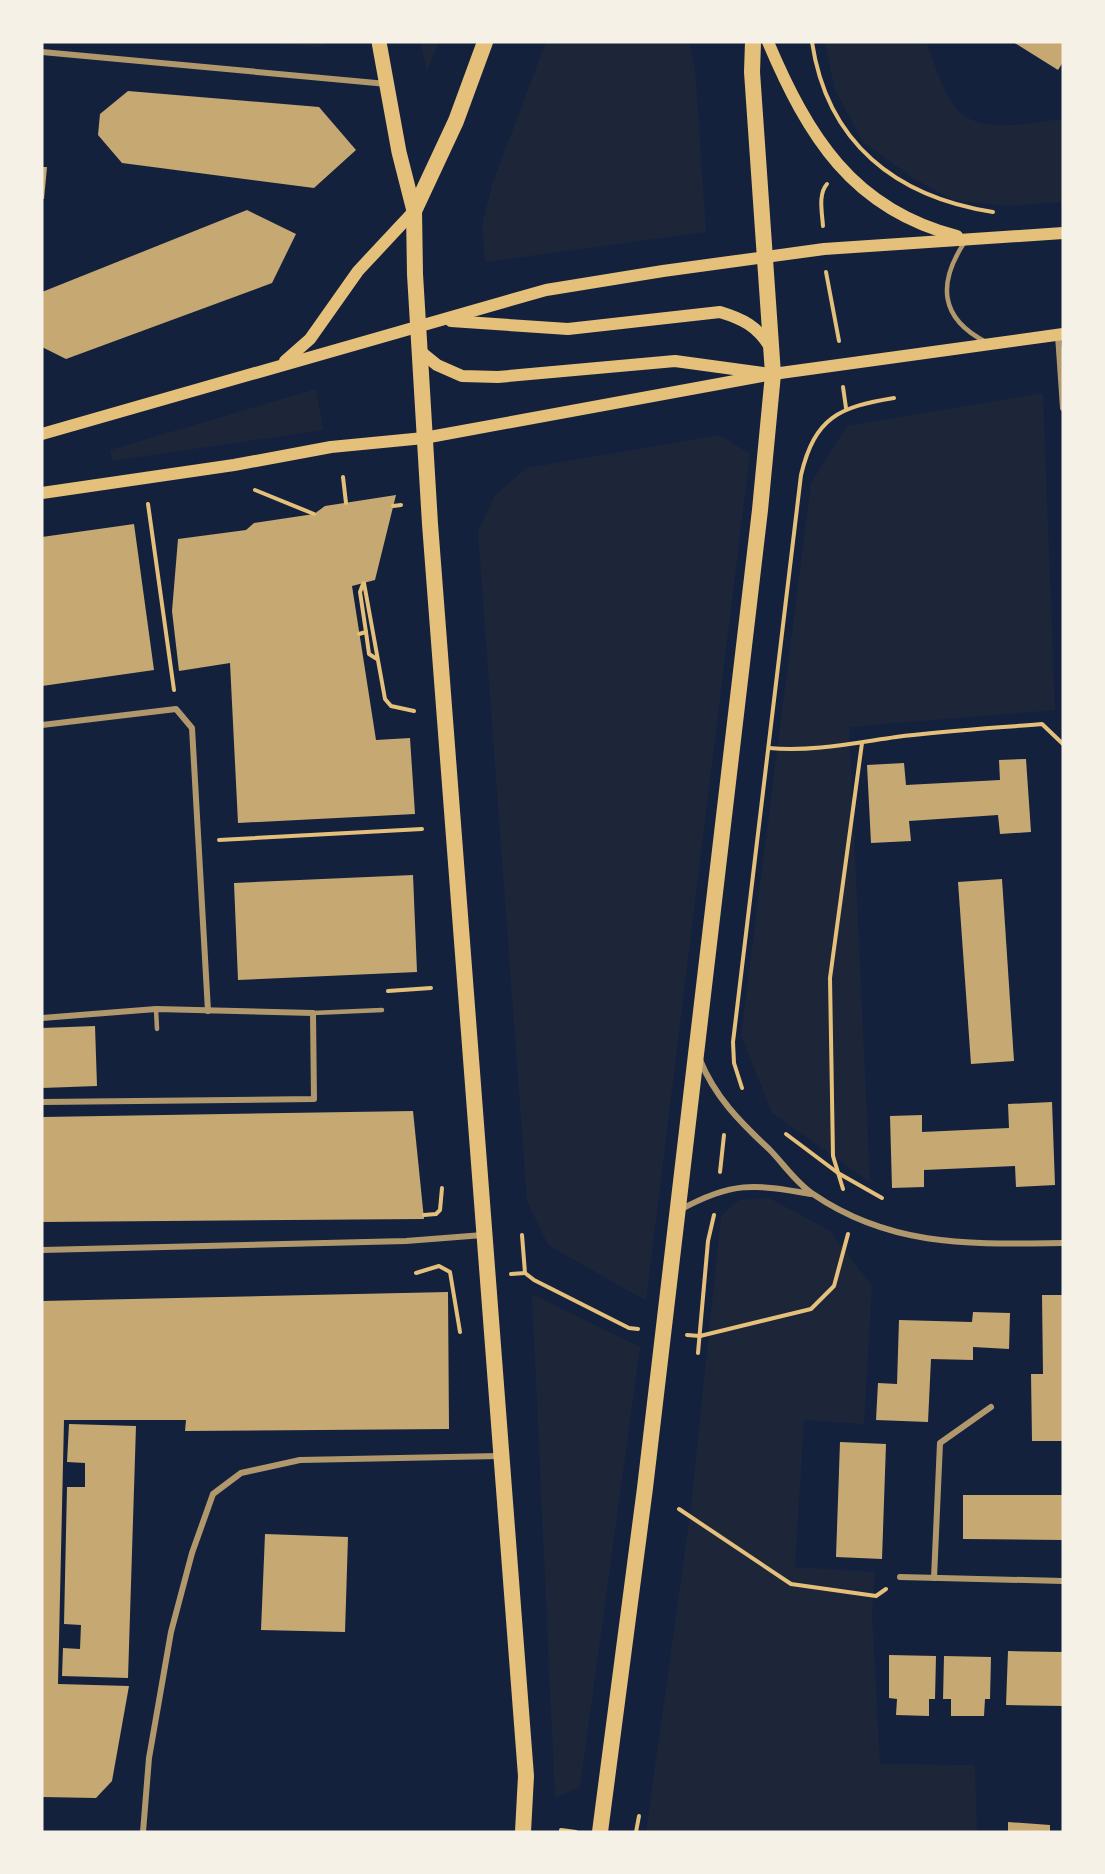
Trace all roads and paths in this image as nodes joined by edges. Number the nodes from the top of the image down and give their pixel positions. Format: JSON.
{"nodes":[{"id":1,"x":379,"y":42,"type":"edge"},
{"id":2,"x":485,"y":42,"type":"edge"},
{"id":3,"x":753,"y":42,"type":"edge"},
{"id":4,"x":768,"y":42,"type":"edge"},
{"id":5,"x":812,"y":42,"type":"edge"},
{"id":6,"x":42,"y":52,"type":"edge"},
{"id":7,"x":387,"y":84,"type":"junction"},
{"id":8,"x":414,"y":211,"type":"junction"},
{"id":9,"x":1005,"y":212,"type":"dead end"},
{"id":10,"x":1063,"y":233,"type":"edge"},
{"id":11,"x":967,"y":239,"type":"junction"},
{"id":12,"x":764,"y":259,"type":"junction"},
{"id":13,"x":826,"y":274,"type":"dead end"},
{"id":14,"x":444,"y":321,"type":"junction"},
{"id":15,"x":419,"y":326,"type":"junction"},
{"id":16,"x":837,"y":328,"type":"dead end"},
{"id":17,"x":1061,"y":334,"type":"edge"},
{"id":18,"x":991,"y":345,"type":"junction"},
{"id":19,"x":771,"y":349,"type":"junction"},
{"id":20,"x":421,"y":352,"type":"junction"},
{"id":21,"x":282,"y":364,"type":"junction"},
{"id":22,"x":773,"y":374,"type":"junction"},
{"id":23,"x":894,"y":398,"type":"dead end"},
{"id":24,"x":1063,"y":408,"type":"edge"},
{"id":25,"x":42,"y":434,"type":"edge"},
{"id":26,"x":424,"y":438,"type":"junction"},
{"id":27,"x":343,"y":477,"type":"dead end"},
{"id":28,"x":255,"y":490,"type":"dead end"},
{"id":29,"x":42,"y":493,"type":"edge"},
{"id":30,"x":346,"y":503,"type":"dead end"},
{"id":31,"x":148,"y":504,"type":"dead end"},
{"id":32,"x":401,"y":505,"type":"dead end"},
{"id":33,"x":393,"y":506,"type":"dead end"},
{"id":34,"x":314,"y":514,"type":"dead end"},
{"id":35,"x":366,"y":632,"type":"junction"},
{"id":36,"x":359,"y":634,"type":"dead end"},
{"id":37,"x":377,"y":659,"type":"junction"},
{"id":38,"x":176,"y":709,"type":"junction"},
{"id":39,"x":414,"y":711,"type":"dead end"},
{"id":40,"x":42,"y":725,"type":"edge"},
{"id":41,"x":862,"y":743,"type":"junction"},
{"id":42,"x":1063,"y":744,"type":"edge"},
{"id":43,"x":769,"y":748,"type":"junction"},
{"id":44,"x":422,"y":829,"type":"dead end"},
{"id":45,"x":197,"y":841,"type":"junction"},
{"id":46,"x":431,"y":988,"type":"dead end"},
{"id":47,"x":156,"y":1009,"type":"junction"},
{"id":48,"x":382,"y":1010,"type":"joint"},
{"id":49,"x":208,"y":1011,"type":"junction"},
{"id":50,"x":313,"y":1013,"type":"junction"},
{"id":51,"x":42,"y":1018,"type":"edge"},
{"id":52,"x":157,"y":1029,"type":"dead end"},
{"id":53,"x":697,"y":1052,"type":"junction"},
{"id":54,"x":734,"y":1063,"type":"junction"},
{"id":55,"x":744,"y":1093,"type":"dead end"},
{"id":56,"x":42,"y":1102,"type":"edge"},
{"id":57,"x":728,"y":1108,"type":"junction"},
{"id":58,"x":777,"y":1127,"type":"dead end"},
{"id":59,"x":838,"y":1173,"type":"junction"},
{"id":60,"x":442,"y":1188,"type":"dead end"},
{"id":61,"x":717,"y":1191,"type":"junction"},
{"id":62,"x":812,"y":1194,"type":"junction"},
{"id":63,"x":882,"y":1198,"type":"dead end"},
{"id":64,"x":676,"y":1212,"type":"junction"},
{"id":65,"x":424,"y":1215,"type":"dead end"},
{"id":66,"x":851,"y":1215,"type":"junction"},
{"id":67,"x":486,"y":1235,"type":"junction"},
{"id":68,"x":522,"y":1235,"type":"dead end"},
{"id":69,"x":1063,"y":1243,"type":"edge"},
{"id":70,"x":42,"y":1250,"type":"edge"},
{"id":71,"x":416,"y":1273,"type":"dead end"},
{"id":72,"x":629,"y":1328,"type":"dead end"},
{"id":73,"x":460,"y":1332,"type":"dead end"},
{"id":74,"x":699,"y":1336,"type":"junction"},
{"id":75,"x":698,"y":1353,"type":"dead end"},
{"id":76,"x":991,"y":1407,"type":"dead end"},
{"id":77,"x":503,"y":1456,"type":"junction"},
{"id":78,"x":679,"y":1509,"type":"dead end"},
{"id":79,"x":900,"y":1577,"type":"joint"},
{"id":80,"x":934,"y":1578,"type":"junction"},
{"id":81,"x":1063,"y":1581,"type":"edge"},
{"id":82,"x":639,"y":1816,"type":"dead end"},
{"id":83,"x":143,"y":1832,"type":"edge"},
{"id":84,"x":523,"y":1832,"type":"edge"},
{"id":85,"x":561,"y":1832,"type":"edge"},
{"id":86,"x":576,"y":1832,"type":"edge"},
{"id":87,"x":600,"y":1832,"type":"edge"},
{"id":88,"x":636,"y":1832,"type":"edge"}],
"edges":[{"from":1,"to":7,"type":"main road"},
{"from":2,"to":8,"type":"highway"},
{"from":3,"to":12,"type":"highway"},
{"from":4,"to":11,"type":"main road"},
{"from":5,"to":9,"type":"path"},
{"from":6,"to":7,"type":"street"},
{"from":7,"to":8,"type":"main road"},
{"from":8,"to":15,"type":"highway"},
{"from":8,"to":21,"type":"main road"},
{"from":10,"to":11,"type":"main road"},
{"from":11,"to":12,"type":"main road"},
{"from":11,"to":18,"type":"lane"},
{"from":12,"to":14,"type":"main road"},
{"from":12,"to":19,"type":"highway"},
{"from":13,"to":16,"type":"path"},
{"from":14,"to":15,"type":"main road"},
{"from":14,"to":19,"type":"main road"},
{"from":15,"to":20,"type":"highway"},
{"from":15,"to":21,"type":"main road"},
{"from":17,"to":18,"type":"main road"},
{"from":17,"to":24,"type":"street"},
{"from":18,"to":22,"type":"main road"},
{"from":19,"to":22,"type":"highway"},
{"from":20,"to":22,"type":"main road"},
{"from":20,"to":26,"type":"highway"},
{"from":21,"to":25,"type":"main road"},
{"from":22,"to":26,"type":"main road"},
{"from":22,"to":53,"type":"highway"},
{"from":23,"to":43,"type":"path"},
{"from":26,"to":29,"type":"main road"},
{"from":26,"to":67,"type":"highway"},
{"from":27,"to":30,"type":"path"},
{"from":28,"to":34,"type":"path"},
{"from":31,"to":38,"type":"path"},
{"from":32,"to":33,"type":"path"},
{"from":35,"to":36,"type":"path"},
{"from":35,"to":37,"type":"path"},
{"from":35,"to":37,"type":"path"},
{"from":37,"to":39,"type":"path"},
{"from":38,"to":40,"type":"street"},
{"from":38,"to":45,"type":"street"},
{"from":41,"to":42,"type":"path"},
{"from":41,"to":43,"type":"path"},
{"from":41,"to":59,"type":"path"},
{"from":43,"to":54,"type":"path"},
{"from":44,"to":45,"type":"path"},
{"from":45,"to":49,"type":"street"},
{"from":46,"to":48,"type":"path"},
{"from":47,"to":49,"type":"street"},
{"from":47,"to":51,"type":"street"},
{"from":47,"to":52,"type":"lane"},
{"from":48,"to":50,"type":"lane"},
{"from":49,"to":50,"type":"street"},
{"from":50,"to":56,"type":"street"},
{"from":53,"to":57,"type":"street"},
{"from":53,"to":64,"type":"highway"},
{"from":54,"to":55,"type":"path"},
{"from":54,"to":57,"type":"path"},
{"from":57,"to":61,"type":"path"},
{"from":57,"to":62,"type":"street"},
{"from":58,"to":59,"type":"path"},
{"from":59,"to":63,"type":"path"},
{"from":59,"to":66,"type":"path"},
{"from":60,"to":65,"type":"path"},
{"from":61,"to":62,"type":"street"},
{"from":61,"to":64,"type":"street"},
{"from":61,"to":74,"type":"path"},
{"from":62,"to":66,"type":"street"},
{"from":64,"to":87,"type":"highway"},
{"from":66,"to":69,"type":"street"},
{"from":66,"to":74,"type":"path"},
{"from":67,"to":70,"type":"street"},
{"from":67,"to":77,"type":"highway"},
{"from":68,"to":72,"type":"path"},
{"from":71,"to":73,"type":"path"},
{"from":74,"to":75,"type":"path"},
{"from":76,"to":80,"type":"street"},
{"from":77,"to":83,"type":"street"},
{"from":77,"to":84,"type":"highway"},
{"from":78,"to":79,"type":"path"},
{"from":79,"to":80,"type":"street"},
{"from":80,"to":81,"type":"street"},
{"from":82,"to":88,"type":"path"},
{"from":85,"to":86,"type":"path"}]}
